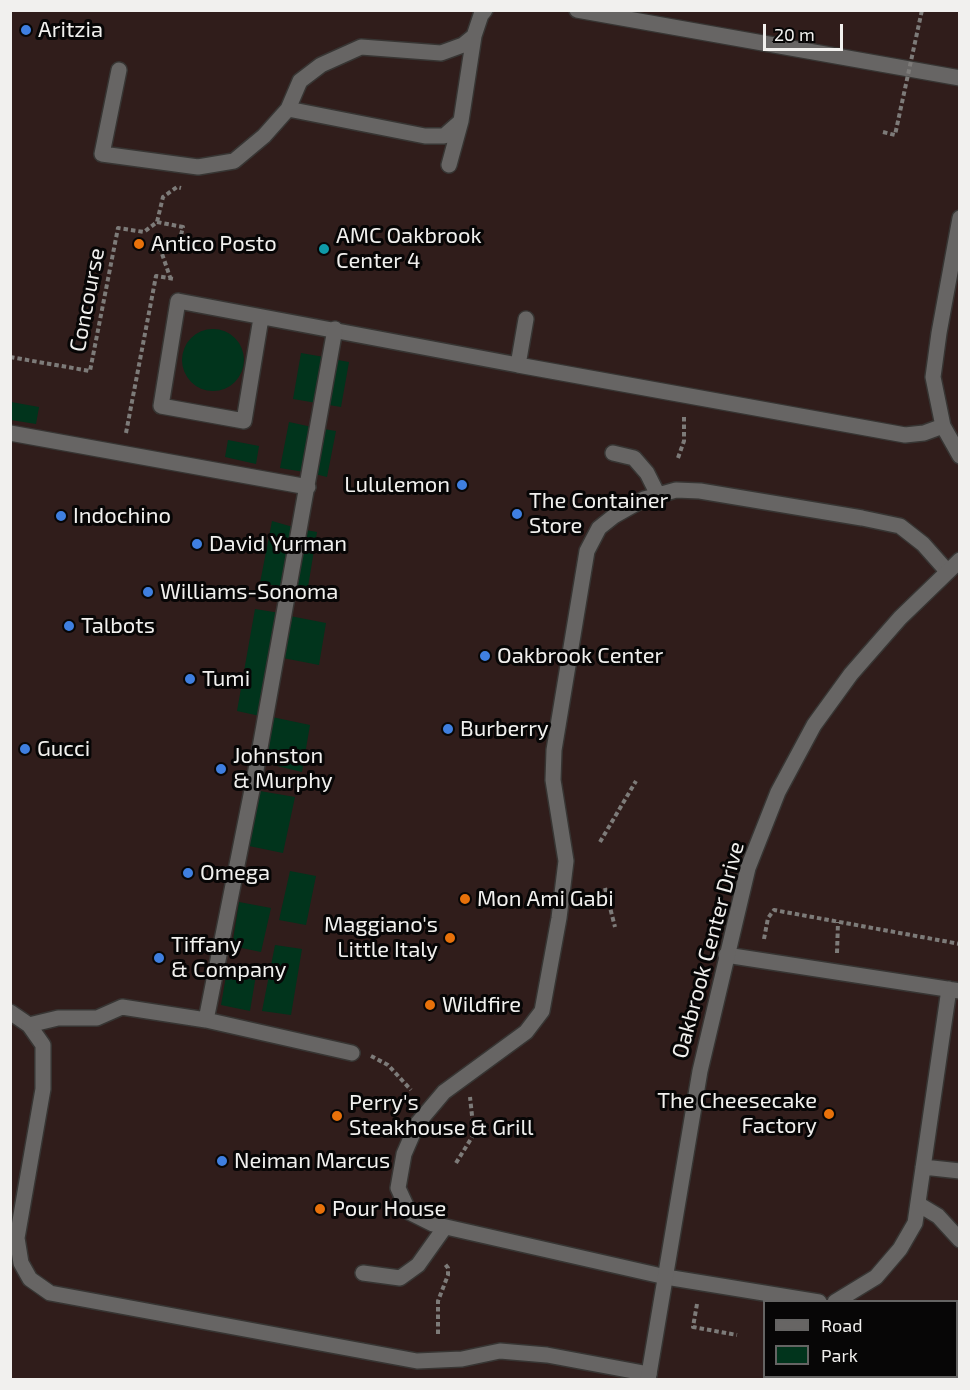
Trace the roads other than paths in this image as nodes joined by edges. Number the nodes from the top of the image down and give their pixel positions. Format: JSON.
{"nodes":[{"id":1,"x":485,"y":10,"type":"edge"},
{"id":2,"x":577,"y":10,"type":"edge"},
{"id":3,"x":474,"y":36,"type":"junction"},
{"id":4,"x":119,"y":70,"type":"dead end"},
{"id":5,"x":960,"y":78,"type":"edge"},
{"id":6,"x":288,"y":109,"type":"junction"},
{"id":7,"x":461,"y":121,"type":"junction"},
{"id":8,"x":449,"y":165,"type":"dead end"},
{"id":9,"x":960,"y":218,"type":"edge"},
{"id":10,"x":261,"y":318,"type":"junction"},
{"id":11,"x":526,"y":319,"type":"dead end"},
{"id":12,"x":335,"y":329,"type":"junction"},
{"id":13,"x":518,"y":365,"type":"junction"},
{"id":14,"x":943,"y":426,"type":"junction"},
{"id":15,"x":10,"y":433,"type":"edge"},
{"id":16,"x":613,"y":453,"type":"dead end"},
{"id":17,"x":960,"y":456,"type":"edge"},
{"id":18,"x":308,"y":487,"type":"junction"},
{"id":19,"x":658,"y":495,"type":"junction"},
{"id":20,"x":960,"y":560,"type":"edge"},
{"id":21,"x":947,"y":571,"type":"junction"},
{"id":22,"x":726,"y":955,"type":"junction"},
{"id":23,"x":954,"y":990,"type":"edge"},
{"id":24,"x":10,"y":1012,"type":"edge"},
{"id":25,"x":206,"y":1020,"type":"junction"},
{"id":26,"x":29,"y":1025,"type":"junction"},
{"id":27,"x":352,"y":1053,"type":"road end"},
{"id":28,"x":923,"y":1167,"type":"junction"},
{"id":29,"x":960,"y":1171,"type":"edge"},
{"id":30,"x":918,"y":1204,"type":"junction"},
{"id":31,"x":445,"y":1227,"type":"junction"},
{"id":32,"x":960,"y":1240,"type":"edge"},
{"id":33,"x":363,"y":1273,"type":"dead end"},
{"id":34,"x":666,"y":1277,"type":"junction"},
{"id":35,"x":807,"y":1300,"type":"edge"},
{"id":36,"x":839,"y":1300,"type":"edge"},
{"id":37,"x":649,"y":1377,"type":"edge"}],
"edges":[{"from":1,"to":3,"type":"street"},
{"from":2,"to":5,"type":"street"},
{"from":3,"to":6,"type":"street"},
{"from":3,"to":7,"type":"street"},
{"from":4,"to":6,"type":"street"},
{"from":6,"to":7,"type":"street"},
{"from":7,"to":8,"type":"street"},
{"from":9,"to":14,"type":"street"},
{"from":10,"to":10,"type":"street"},
{"from":10,"to":12,"type":"street"},
{"from":11,"to":13,"type":"street"},
{"from":12,"to":13,"type":"street"},
{"from":12,"to":18,"type":"street"},
{"from":13,"to":14,"type":"street"},
{"from":14,"to":17,"type":"street"},
{"from":15,"to":18,"type":"street"},
{"from":16,"to":19,"type":"street"},
{"from":18,"to":25,"type":"street"},
{"from":19,"to":21,"type":"street"},
{"from":19,"to":31,"type":"street"},
{"from":20,"to":21,"type":"street","name":"Oakbrook Center Drive"},
{"from":21,"to":22,"type":"street","name":"Oakbrook Center Drive"},
{"from":22,"to":23,"type":"street"},
{"from":22,"to":34,"type":"street","name":"Oakbrook Center Drive"},
{"from":23,"to":28,"type":"street"},
{"from":24,"to":26,"type":"street"},
{"from":25,"to":26,"type":"street"},
{"from":25,"to":27,"type":"street"},
{"from":26,"to":37,"type":"street"},
{"from":28,"to":29,"type":"street"},
{"from":28,"to":30,"type":"street"},
{"from":30,"to":32,"type":"street"},
{"from":30,"to":36,"type":"street"},
{"from":31,"to":33,"type":"street"},
{"from":31,"to":34,"type":"street"},
{"from":34,"to":35,"type":"street"},
{"from":34,"to":37,"type":"street","name":"Oakbrook Center Drive"}]}
